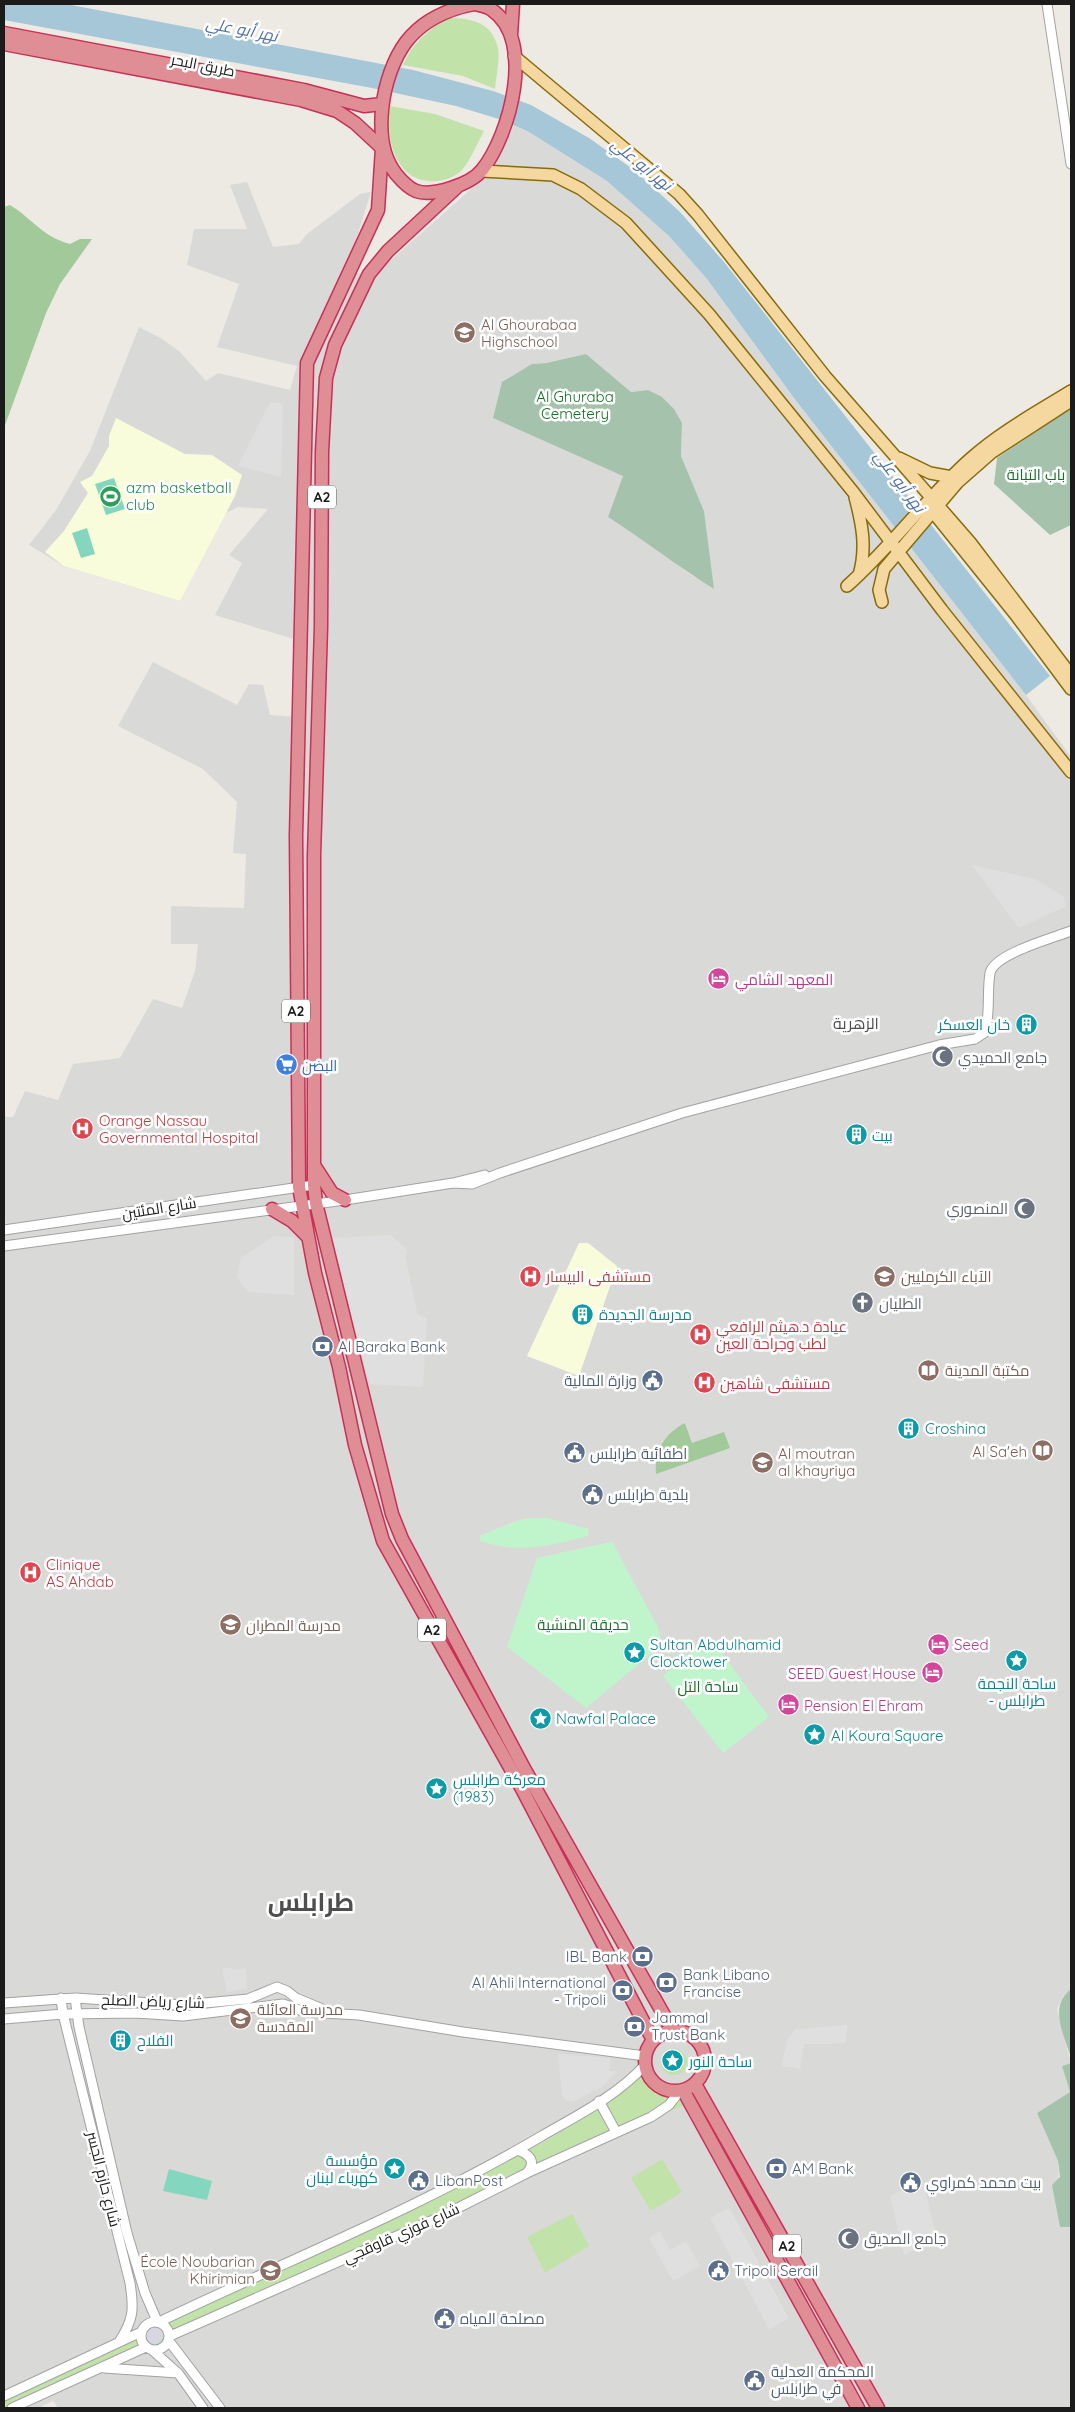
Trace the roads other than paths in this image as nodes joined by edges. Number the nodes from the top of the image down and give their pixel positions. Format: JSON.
{"nodes":[{"id":1,"x":446,"y":4,"type":"edge"},
{"id":2,"x":513,"y":4,"type":"edge"},
{"id":3,"x":1047,"y":4,"type":"edge"},
{"id":4,"x":421,"y":27,"type":"junction"},
{"id":5,"x":4,"y":33,"type":"edge"},
{"id":6,"x":511,"y":35,"type":"junction"},
{"id":7,"x":4,"y":44,"type":"edge"},
{"id":8,"x":514,"y":56,"type":"junction"},
{"id":9,"x":382,"y":104,"type":"junction"},
{"id":10,"x":382,"y":148,"type":"junction"},
{"id":11,"x":1071,"y":164,"type":"edge"},
{"id":12,"x":482,"y":171,"type":"junction"},
{"id":13,"x":459,"y":185,"type":"junction"},
{"id":14,"x":1071,"y":391,"type":"edge"},
{"id":15,"x":1071,"y":401,"type":"edge"},
{"id":16,"x":304,"y":442,"type":"junction"},
{"id":17,"x":323,"y":444,"type":"junction"},
{"id":18,"x":892,"y":454,"type":"junction"},
{"id":19,"x":952,"y":477,"type":"junction"},
{"id":20,"x":854,"y":493,"type":"junction"},
{"id":21,"x":930,"y":508,"type":"junction"},
{"id":22,"x":899,"y":543,"type":"junction"},
{"id":23,"x":858,"y":576,"type":"junction"},
{"id":24,"x":847,"y":586,"type":"dead end"},
{"id":25,"x":882,"y":602,"type":"dead end"},
{"id":26,"x":1071,"y":675,"type":"edge"},
{"id":27,"x":1071,"y":689,"type":"edge"},
{"id":28,"x":1071,"y":772,"type":"edge"},
{"id":29,"x":1071,"y":931,"type":"edge"},
{"id":30,"x":314,"y":1165,"type":"junction"},
{"id":31,"x":314,"y":1185,"type":"junction"},
{"id":32,"x":298,"y":1187,"type":"junction"},
{"id":33,"x":345,"y":1200,"type":"junction"},
{"id":34,"x":316,"y":1203,"type":"junction"},
{"id":35,"x":302,"y":1205,"type":"junction"},
{"id":36,"x":272,"y":1209,"type":"junction"},
{"id":37,"x":4,"y":1230,"type":"edge"},
{"id":38,"x":308,"y":1237,"type":"junction"},
{"id":39,"x":4,"y":1246,"type":"edge"},
{"id":40,"x":61,"y":1998,"type":"junction"},
{"id":41,"x":75,"y":1998,"type":"junction"},
{"id":42,"x":4,"y":2003,"type":"edge"},
{"id":43,"x":324,"y":2012,"type":"junction"},
{"id":44,"x":63,"y":2014,"type":"junction"},
{"id":45,"x":77,"y":2014,"type":"junction"},
{"id":46,"x":4,"y":2019,"type":"edge"},
{"id":47,"x":673,"y":2031,"type":"junction"},
{"id":48,"x":654,"y":2040,"type":"junction"},
{"id":49,"x":645,"y":2060,"type":"junction"},
{"id":50,"x":695,"y":2084,"type":"junction"},
{"id":51,"x":681,"y":2091,"type":"junction"},
{"id":52,"x":599,"y":2101,"type":"junction"},
{"id":53,"x":616,"y":2132,"type":"junction"},
{"id":54,"x":517,"y":2150,"type":"junction"},
{"id":55,"x":527,"y":2173,"type":"junction"},
{"id":56,"x":158,"y":2322,"type":"junction"},
{"id":57,"x":141,"y":2332,"type":"junction"},
{"id":58,"x":169,"y":2339,"type":"junction"},
{"id":59,"x":119,"y":2342,"type":"junction"},
{"id":60,"x":149,"y":2349,"type":"junction"},
{"id":61,"x":101,"y":2368,"type":"junction"},
{"id":62,"x":178,"y":2373,"type":"junction"},
{"id":63,"x":4,"y":2396,"type":"edge"},
{"id":64,"x":12,"y":2408,"type":"edge"},
{"id":65,"x":203,"y":2408,"type":"edge"},
{"id":66,"x":220,"y":2408,"type":"edge"},
{"id":67,"x":858,"y":2408,"type":"edge"},
{"id":68,"x":878,"y":2408,"type":"edge"}],
"edges":[{"from":1,"to":4,"type":"highway","number":"A2"},
{"from":2,"to":6,"type":"highway","number":"A2"},
{"from":3,"to":11,"type":"street"},
{"from":4,"to":6,"type":"highway","number":"A2"},
{"from":4,"to":9,"type":"highway","number":"A2"},
{"from":5,"to":9,"type":"highway","name":"طريق البحر"},
{"from":6,"to":8,"type":"highway","number":"A2"},
{"from":7,"to":10,"type":"highway","name":"طريق البحر"},
{"from":8,"to":12,"type":"highway","number":"A2"},
{"from":8,"to":18,"type":"main road"},
{"from":9,"to":10,"type":"highway","number":"A2"},
{"from":10,"to":13,"type":"highway","number":"A2"},
{"from":10,"to":16,"type":"highway","number":"A2"},
{"from":12,"to":13,"type":"highway","number":"A2"},
{"from":12,"to":20,"type":"main road"},
{"from":13,"to":17,"type":"highway","number":"A2"},
{"from":14,"to":19,"type":"main road"},
{"from":15,"to":21,"type":"main road"},
{"from":16,"to":17,"type":"highway"},
{"from":16,"to":32,"type":"highway","number":"A2"},
{"from":17,"to":30,"type":"highway","number":"A2"},
{"from":18,"to":19,"type":"main road"},
{"from":18,"to":21,"type":"main road"},
{"from":19,"to":21,"type":"main road"},
{"from":20,"to":22,"type":"main road"},
{"from":20,"to":23,"type":"main road"},
{"from":21,"to":22,"type":"main road"},
{"from":21,"to":26,"type":"main road"},
{"from":21,"to":27,"type":"main road"},
{"from":22,"to":23,"type":"main road"},
{"from":22,"to":25,"type":"main road"},
{"from":22,"to":28,"type":"main road"},
{"from":23,"to":24,"type":"main road"},
{"from":29,"to":33,"type":"street","name":"شارع المئتين"},
{"from":30,"to":31,"type":"highway","number":"A2"},
{"from":30,"to":33,"type":"highway"},
{"from":31,"to":32,"type":"street","name":"شارع المئتين"},
{"from":31,"to":34,"type":"highway","number":"A2"},
{"from":32,"to":35,"type":"highway","number":"A2"},
{"from":32,"to":37,"type":"street","name":"شارع المئتين"},
{"from":33,"to":34,"type":"street","name":"شارع المئتين"},
{"from":34,"to":35,"type":"street","name":"شارع المئتين"},
{"from":34,"to":47,"type":"highway","number":"A2"},
{"from":35,"to":36,"type":"street","name":"شارع المئتين"},
{"from":35,"to":38,"type":"highway","number":"A2"},
{"from":36,"to":38,"type":"highway"},
{"from":36,"to":39,"type":"street","name":"شارع المئتين"},
{"from":38,"to":48,"type":"highway","number":"A2"},
{"from":40,"to":41,"type":"street","name":"شارع رياض الصلح"},
{"from":40,"to":42,"type":"street","name":"شارع رياض الصلح"},
{"from":40,"to":44,"type":"street","name":"شارع حازم الجسر"},
{"from":41,"to":43,"type":"street","name":"شارع رياض الصلح"},
{"from":41,"to":45,"type":"street","name":"شارع حازم الجسر"},
{"from":43,"to":45,"type":"street","name":"شارع رياض الصلح"},
{"from":43,"to":49,"type":"street","name":"شارع رياض الصلح"},
{"from":44,"to":45,"type":"street","name":"شارع رياض الصلح"},
{"from":44,"to":46,"type":"street","name":"شارع رياض الصلح"},
{"from":44,"to":59,"type":"street","name":"شارع حازم الجسر"},
{"from":45,"to":56,"type":"street","name":"شارع حازم الجسر"},
{"from":47,"to":48,"type":"highway"},
{"from":47,"to":50,"type":"highway"},
{"from":48,"to":49,"type":"highway"},
{"from":49,"to":51,"type":"highway"},
{"from":49,"to":52,"type":"street","name":"شارع فوزي قاوقجي"},
{"from":50,"to":51,"type":"highway"},
{"from":50,"to":68,"type":"highway","number":"A2"},
{"from":51,"to":53,"type":"street","name":"شارع فوزي قاوقجي"},
{"from":51,"to":67,"type":"highway","number":"A2"},
{"from":52,"to":53,"type":"street"},
{"from":52,"to":54,"type":"street","name":"شارع فوزي قاوقجي"},
{"from":53,"to":55,"type":"street","name":"شارع فوزي قاوقجي"},
{"from":54,"to":55,"type":"street"},
{"from":54,"to":56,"type":"street","name":"شارع فوزي قاوقجي"},
{"from":55,"to":58,"type":"street","name":"شارع فوزي قاوقجي"},
{"from":56,"to":57,"type":"street"},
{"from":56,"to":58,"type":"street"},
{"from":57,"to":59,"type":"street"},
{"from":57,"to":60,"type":"street"},
{"from":58,"to":60,"type":"street"},
{"from":58,"to":66,"type":"street"},
{"from":59,"to":63,"type":"street"},
{"from":60,"to":61,"type":"street"},
{"from":60,"to":62,"type":"street"},
{"from":61,"to":62,"type":"street"},
{"from":61,"to":64,"type":"street"},
{"from":62,"to":65,"type":"street"}]}
